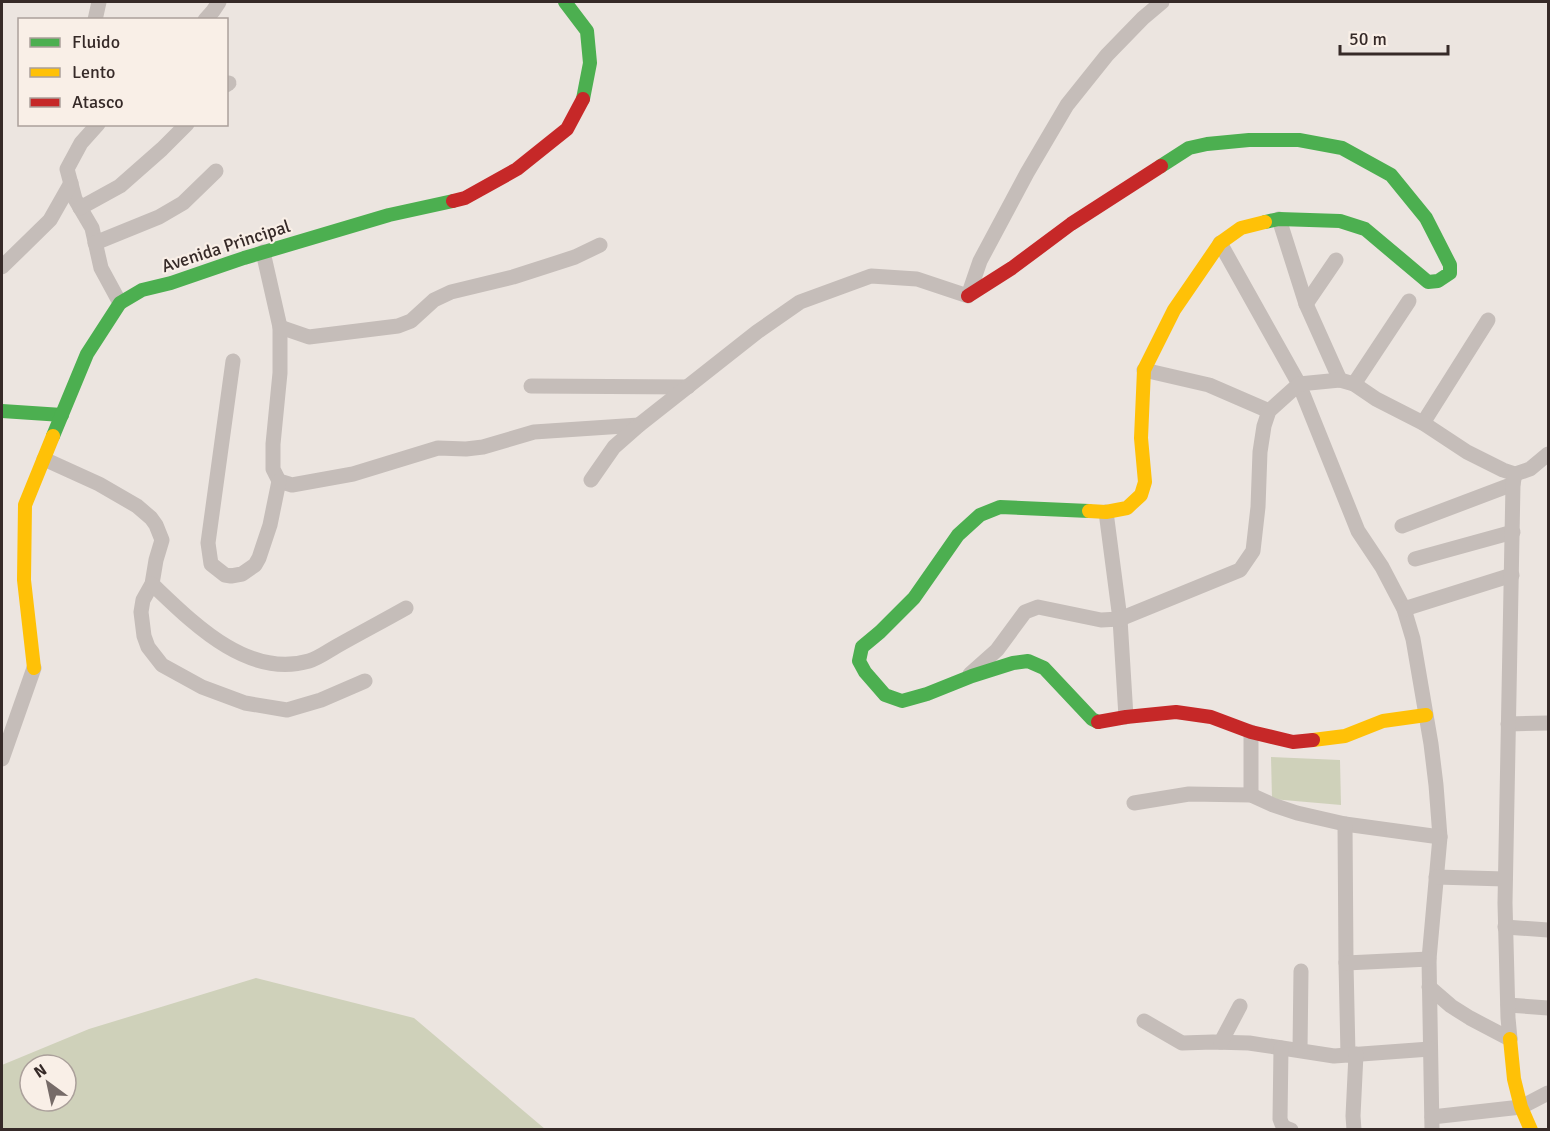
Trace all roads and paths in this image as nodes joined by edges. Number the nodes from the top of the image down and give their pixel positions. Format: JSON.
{"nodes":[{"id":1,"x":99,"y":2,"type":"edge"},
{"id":2,"x":219,"y":2,"type":"edge"},
{"id":3,"x":566,"y":2,"type":"edge"},
{"id":4,"x":1162,"y":2,"type":"edge"},
{"id":5,"x":95,"y":18,"type":"edge"},
{"id":6,"x":207,"y":18,"type":"edge"},
{"id":7,"x":95,"y":126,"type":"edge"},
{"id":8,"x":185,"y":126,"type":"edge"},
{"id":9,"x":216,"y":171,"type":"dead end"},
{"id":10,"x":71,"y":183,"type":"junction"},
{"id":11,"x":80,"y":208,"type":"junction"},
{"id":12,"x":1279,"y":219,"type":"junction"},
{"id":13,"x":95,"y":243,"type":"junction"},
{"id":14,"x":1220,"y":243,"type":"junction"},
{"id":15,"x":600,"y":245,"type":"dead end"},
{"id":16,"x":263,"y":252,"type":"junction"},
{"id":17,"x":1336,"y":260,"type":"dead end"},
{"id":18,"x":2,"y":267,"type":"edge"},
{"id":19,"x":968,"y":296,"type":"junction"},
{"id":20,"x":1409,"y":301,"type":"dead end"},
{"id":21,"x":120,"y":303,"type":"junction"},
{"id":22,"x":1306,"y":304,"type":"junction"},
{"id":23,"x":1488,"y":320,"type":"dead end"},
{"id":24,"x":280,"y":327,"type":"junction"},
{"id":25,"x":233,"y":361,"type":"dead end"},
{"id":26,"x":1144,"y":370,"type":"junction"},
{"id":27,"x":1347,"y":382,"type":"junction"},
{"id":28,"x":1299,"y":384,"type":"junction"},
{"id":29,"x":531,"y":386,"type":"dead end"},
{"id":30,"x":688,"y":387,"type":"junction"},
{"id":31,"x":2,"y":411,"type":"edge"},
{"id":32,"x":1269,"y":411,"type":"junction"},
{"id":33,"x":62,"y":415,"type":"junction"},
{"id":34,"x":1423,"y":423,"type":"junction"},
{"id":35,"x":639,"y":425,"type":"junction"},
{"id":36,"x":1548,"y":454,"type":"edge"},
{"id":37,"x":44,"y":459,"type":"junction"},
{"id":38,"x":1514,"y":479,"type":"junction"},
{"id":39,"x":591,"y":480,"type":"dead end"},
{"id":40,"x":279,"y":481,"type":"junction"},
{"id":41,"x":1106,"y":512,"type":"junction"},
{"id":42,"x":1402,"y":526,"type":"dead end"},
{"id":43,"x":1513,"y":532,"type":"junction"},
{"id":44,"x":1415,"y":559,"type":"dead end"},
{"id":45,"x":1512,"y":575,"type":"junction"},
{"id":46,"x":152,"y":584,"type":"junction"},
{"id":47,"x":406,"y":608,"type":"dead end"},
{"id":48,"x":1404,"y":609,"type":"junction"},
{"id":49,"x":1120,"y":619,"type":"junction"},
{"id":50,"x":34,"y":668,"type":"joint"},
{"id":51,"x":966,"y":678,"type":"junction"},
{"id":52,"x":365,"y":681,"type":"dead end"},
{"id":53,"x":1426,"y":714,"type":"junction"},
{"id":54,"x":1126,"y":717,"type":"junction"},
{"id":55,"x":1548,"y":723,"type":"edge"},
{"id":56,"x":1508,"y":724,"type":"junction"},
{"id":57,"x":1251,"y":732,"type":"junction"},
{"id":58,"x":2,"y":759,"type":"edge"},
{"id":59,"x":1251,"y":795,"type":"junction"},
{"id":60,"x":1134,"y":803,"type":"dead end"},
{"id":61,"x":1345,"y":824,"type":"junction"},
{"id":62,"x":1440,"y":837,"type":"junction"},
{"id":63,"x":1436,"y":877,"type":"junction"},
{"id":64,"x":1505,"y":879,"type":"junction"},
{"id":65,"x":1505,"y":927,"type":"junction"},
{"id":66,"x":1548,"y":930,"type":"edge"},
{"id":67,"x":1429,"y":959,"type":"junction"},
{"id":68,"x":1346,"y":963,"type":"junction"},
{"id":69,"x":1301,"y":971,"type":"dead end"},
{"id":70,"x":1429,"y":987,"type":"junction"},
{"id":71,"x":1508,"y":1005,"type":"junction"},
{"id":72,"x":1240,"y":1006,"type":"dead end"},
{"id":73,"x":1548,"y":1008,"type":"edge"},
{"id":74,"x":1144,"y":1021,"type":"dead end"},
{"id":75,"x":1510,"y":1039,"type":"junction"},
{"id":76,"x":1221,"y":1042,"type":"junction"},
{"id":77,"x":1281,"y":1048,"type":"junction"},
{"id":78,"x":1430,"y":1049,"type":"junction"},
{"id":79,"x":1300,"y":1050,"type":"junction"},
{"id":80,"x":1352,"y":1055,"type":"junction"},
{"id":81,"x":1548,"y":1094,"type":"edge"},
{"id":82,"x":1521,"y":1107,"type":"junction"},
{"id":83,"x":1432,"y":1123,"type":"edge"},
{"id":84,"x":1291,"y":1130,"type":"edge"},
{"id":85,"x":1354,"y":1130,"type":"edge"},
{"id":86,"x":1531,"y":1130,"type":"edge"}],
"edges":[{"from":1,"to":5,"type":"street"},
{"from":2,"to":6,"type":"street"},
{"from":3,"to":16,"type":"street","name":"Avenida Principal"},
{"from":4,"to":19,"type":"street"},
{"from":7,"to":10,"type":"street"},
{"from":8,"to":11,"type":"street"},
{"from":9,"to":13,"type":"street"},
{"from":10,"to":11,"type":"street"},
{"from":10,"to":18,"type":"street"},
{"from":11,"to":13,"type":"street"},
{"from":12,"to":14,"type":"street"},
{"from":12,"to":19,"type":"street"},
{"from":12,"to":22,"type":"street"},
{"from":13,"to":21,"type":"street"},
{"from":14,"to":26,"type":"street"},
{"from":14,"to":28,"type":"street"},
{"from":15,"to":24,"type":"street"},
{"from":16,"to":21,"type":"street","name":"Avenida Principal"},
{"from":16,"to":24,"type":"street"},
{"from":17,"to":22,"type":"street"},
{"from":19,"to":30,"type":"street"},
{"from":20,"to":27,"type":"street"},
{"from":21,"to":33,"type":"street","name":"Avenida Principal"},
{"from":22,"to":27,"type":"street"},
{"from":23,"to":34,"type":"street"},
{"from":24,"to":40,"type":"street"},
{"from":25,"to":40,"type":"street"},
{"from":26,"to":32,"type":"street"},
{"from":26,"to":41,"type":"street"},
{"from":27,"to":28,"type":"street"},
{"from":27,"to":34,"type":"street"},
{"from":28,"to":32,"type":"street"},
{"from":28,"to":48,"type":"street"},
{"from":29,"to":30,"type":"street"},
{"from":30,"to":35,"type":"street"},
{"from":31,"to":33,"type":"street"},
{"from":32,"to":49,"type":"street"},
{"from":33,"to":37,"type":"street","name":"Avenida Principal"},
{"from":34,"to":38,"type":"street"},
{"from":35,"to":39,"type":"street"},
{"from":35,"to":40,"type":"street"},
{"from":36,"to":38,"type":"street"},
{"from":37,"to":46,"type":"street"},
{"from":37,"to":50,"type":"street","name":"Avenida Principal"},
{"from":38,"to":42,"type":"street"},
{"from":38,"to":43,"type":"street"},
{"from":41,"to":49,"type":"street"},
{"from":41,"to":51,"type":"street"},
{"from":43,"to":44,"type":"street"},
{"from":43,"to":45,"type":"street"},
{"from":45,"to":48,"type":"street"},
{"from":45,"to":56,"type":"street"},
{"from":46,"to":47,"type":"street"},
{"from":46,"to":52,"type":"street"},
{"from":48,"to":53,"type":"street"},
{"from":49,"to":51,"type":"street"},
{"from":49,"to":54,"type":"street"},
{"from":50,"to":58,"type":"street"},
{"from":51,"to":54,"type":"street"},
{"from":53,"to":57,"type":"street"},
{"from":53,"to":62,"type":"street"},
{"from":54,"to":57,"type":"street"},
{"from":55,"to":56,"type":"street"},
{"from":56,"to":64,"type":"street"},
{"from":57,"to":59,"type":"street"},
{"from":59,"to":60,"type":"street"},
{"from":59,"to":61,"type":"street"},
{"from":61,"to":62,"type":"street"},
{"from":61,"to":68,"type":"street"},
{"from":62,"to":63,"type":"street"},
{"from":63,"to":64,"type":"street"},
{"from":63,"to":67,"type":"street"},
{"from":64,"to":65,"type":"street"},
{"from":65,"to":66,"type":"street"},
{"from":65,"to":71,"type":"street"},
{"from":67,"to":68,"type":"street"},
{"from":67,"to":70,"type":"street"},
{"from":68,"to":80,"type":"street"},
{"from":69,"to":79,"type":"street"},
{"from":70,"to":75,"type":"street"},
{"from":70,"to":78,"type":"street"},
{"from":71,"to":73,"type":"street"},
{"from":71,"to":75,"type":"street"},
{"from":72,"to":76,"type":"street"},
{"from":74,"to":76,"type":"street"},
{"from":75,"to":82,"type":"street"},
{"from":76,"to":77,"type":"street"},
{"from":77,"to":79,"type":"street"},
{"from":77,"to":84,"type":"street"},
{"from":78,"to":80,"type":"street"},
{"from":78,"to":83,"type":"street"},
{"from":79,"to":80,"type":"street"},
{"from":80,"to":85,"type":"street"},
{"from":81,"to":82,"type":"street"},
{"from":82,"to":83,"type":"street"},
{"from":82,"to":86,"type":"street"}]}
